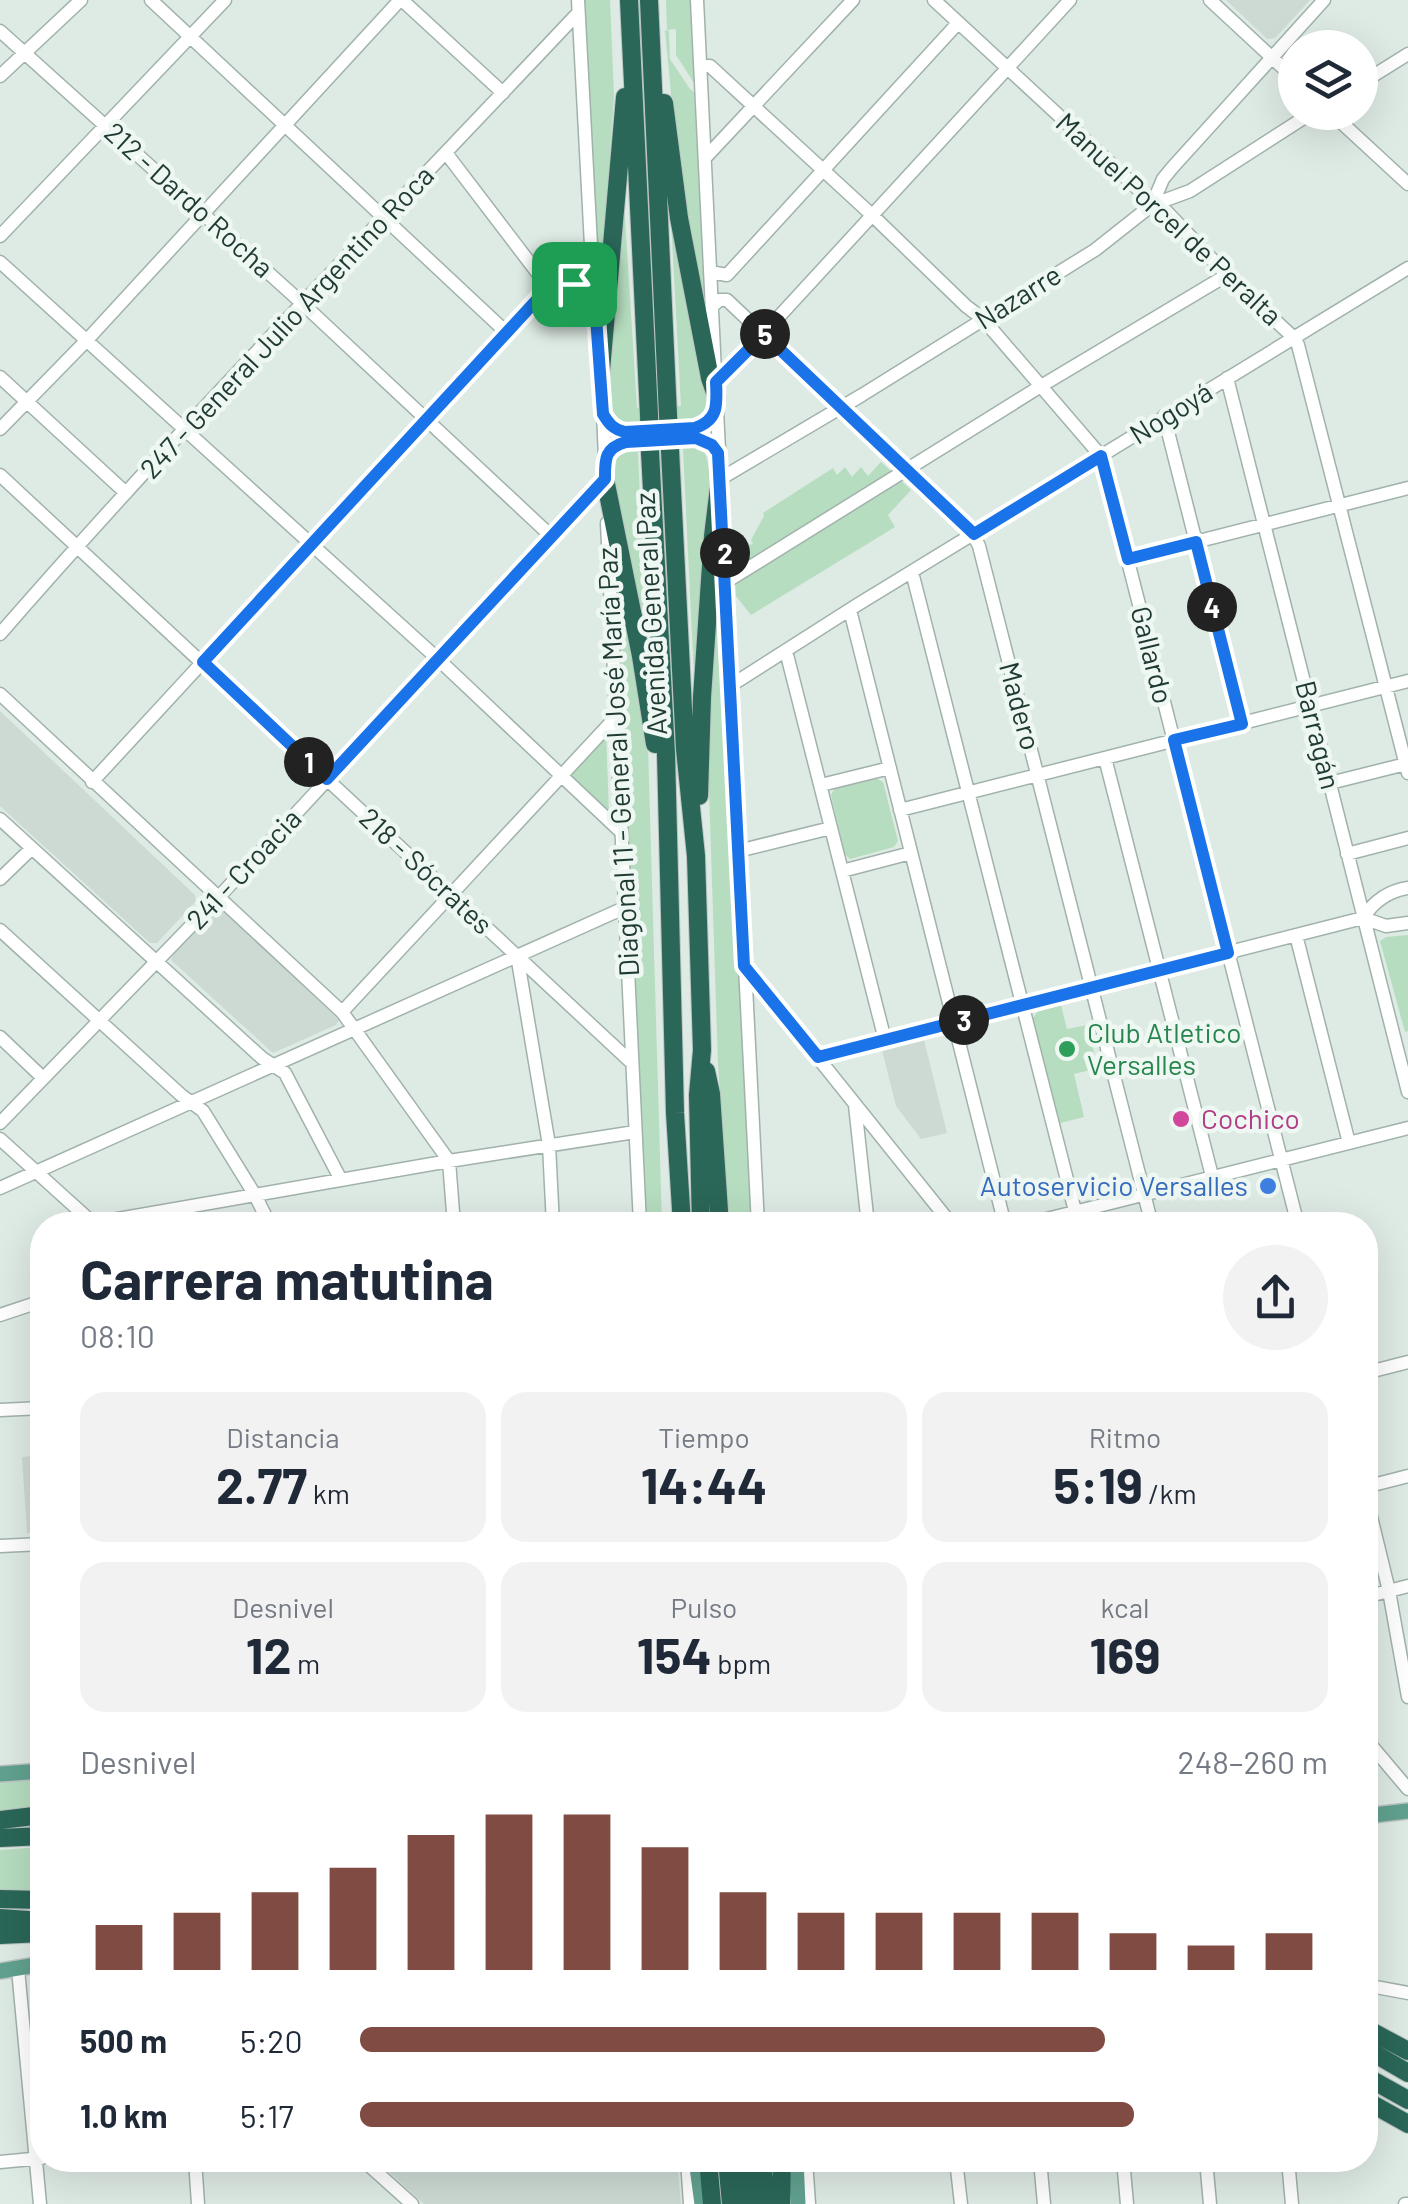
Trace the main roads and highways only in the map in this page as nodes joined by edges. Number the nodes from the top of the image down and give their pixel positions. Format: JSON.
{"nodes":[{"id":1,"x":629,"y":4,"type":"edge"},
{"id":2,"x":649,"y":5,"type":"edge"},
{"id":3,"x":601,"y":370,"type":"road end"},
{"id":4,"x":716,"y":397,"type":"road end"},
{"id":5,"x":659,"y":415,"type":"junction"},
{"id":6,"x":660,"y":451,"type":"junction"},
{"id":7,"x":605,"y":479,"type":"road end"},
{"id":8,"x":720,"y":480,"type":"road end"},
{"id":9,"x":669,"y":848,"type":"junction"},
{"id":10,"x":696,"y":856,"type":"junction"},
{"id":11,"x":702,"y":1050,"type":"junction"},
{"id":12,"x":679,"y":1212,"type":"edge"},
{"id":13,"x":702,"y":1212,"type":"edge"},
{"id":14,"x":719,"y":1212,"type":"edge"},
{"id":15,"x":30,"y":1772,"type":"edge"},
{"id":16,"x":0,"y":1773,"type":"edge"},
{"id":17,"x":1408,"y":1810,"type":"edge"},
{"id":18,"x":1378,"y":1814,"type":"edge"},
{"id":19,"x":30,"y":1816,"type":"edge"},
{"id":20,"x":0,"y":1820,"type":"edge"},
{"id":21,"x":30,"y":1837,"type":"edge"},
{"id":22,"x":0,"y":1838,"type":"edge"},
{"id":23,"x":0,"y":1899,"type":"edge"},
{"id":24,"x":30,"y":1900,"type":"edge"},
{"id":25,"x":0,"y":1918,"type":"edge"},
{"id":26,"x":30,"y":1919,"type":"edge"},
{"id":27,"x":30,"y":1934,"type":"edge"},
{"id":28,"x":0,"y":1936,"type":"edge"},
{"id":29,"x":30,"y":1967,"type":"edge"},
{"id":30,"x":0,"y":1971,"type":"edge"},
{"id":31,"x":1378,"y":2033,"type":"edge"},
{"id":32,"x":1407,"y":2044,"type":"edge"},
{"id":33,"x":1378,"y":2056,"type":"edge"},
{"id":34,"x":1408,"y":2073,"type":"edge"},
{"id":35,"x":1378,"y":2083,"type":"edge"},
{"id":36,"x":1408,"y":2100,"type":"edge"},
{"id":37,"x":1378,"y":2107,"type":"edge"},
{"id":38,"x":1400,"y":2119,"type":"edge"},
{"id":39,"x":698,"y":2172,"type":"edge"},
{"id":40,"x":709,"y":2172,"type":"edge"},
{"id":41,"x":728,"y":2172,"type":"edge"},
{"id":42,"x":746,"y":2172,"type":"edge"},
{"id":43,"x":763,"y":2172,"type":"edge"},
{"id":44,"x":782,"y":2172,"type":"edge"},
{"id":45,"x":797,"y":2172,"type":"edge"},
{"id":46,"x":702,"y":2204,"type":"edge"},
{"id":47,"x":712,"y":2204,"type":"edge"},
{"id":48,"x":731,"y":2204,"type":"edge"},
{"id":49,"x":748,"y":2204,"type":"edge"},
{"id":50,"x":766,"y":2204,"type":"edge"},
{"id":51,"x":781,"y":2204,"type":"edge"},
{"id":52,"x":798,"y":2204,"type":"edge"}],
"edges":[{"from":1,"to":3,"type":"highway"},
{"from":1,"to":5,"type":"highway","name":"Avenida General Paz"},
{"from":2,"to":4,"type":"highway"},
{"from":2,"to":5,"type":"highway","name":"Avenida General Paz"},
{"from":5,"to":6,"type":"highway","name":"Avenida General Paz","bridge":true},
{"from":6,"to":9,"type":"highway","name":"Avenida General Paz"},
{"from":6,"to":10,"type":"highway","name":"Avenida General Paz"},
{"from":7,"to":9,"type":"highway"},
{"from":8,"to":10,"type":"highway"},
{"from":9,"to":12,"type":"highway","name":"Avenida General Paz"},
{"from":10,"to":11,"type":"highway","name":"Avenida General Paz"},
{"from":11,"to":13,"type":"highway","name":"Avenida General Paz"},
{"from":11,"to":14,"type":"highway"},
{"from":15,"to":16,"type":"main road"},
{"from":17,"to":18,"type":"main road"},
{"from":19,"to":20,"type":"highway"},
{"from":21,"to":22,"type":"highway"},
{"from":23,"to":24,"type":"highway"},
{"from":25,"to":26,"type":"highway"},
{"from":27,"to":28,"type":"highway"},
{"from":29,"to":30,"type":"main road"},
{"from":31,"to":32,"type":"highway"},
{"from":33,"to":34,"type":"highway"},
{"from":35,"to":36,"type":"highway"},
{"from":37,"to":38,"type":"highway"},
{"from":39,"to":46,"type":"main road"},
{"from":40,"to":47,"type":"highway"},
{"from":41,"to":48,"type":"highway"},
{"from":42,"to":49,"type":"highway"},
{"from":43,"to":50,"type":"highway"},
{"from":44,"to":51,"type":"highway"},
{"from":45,"to":52,"type":"main road"}]}
